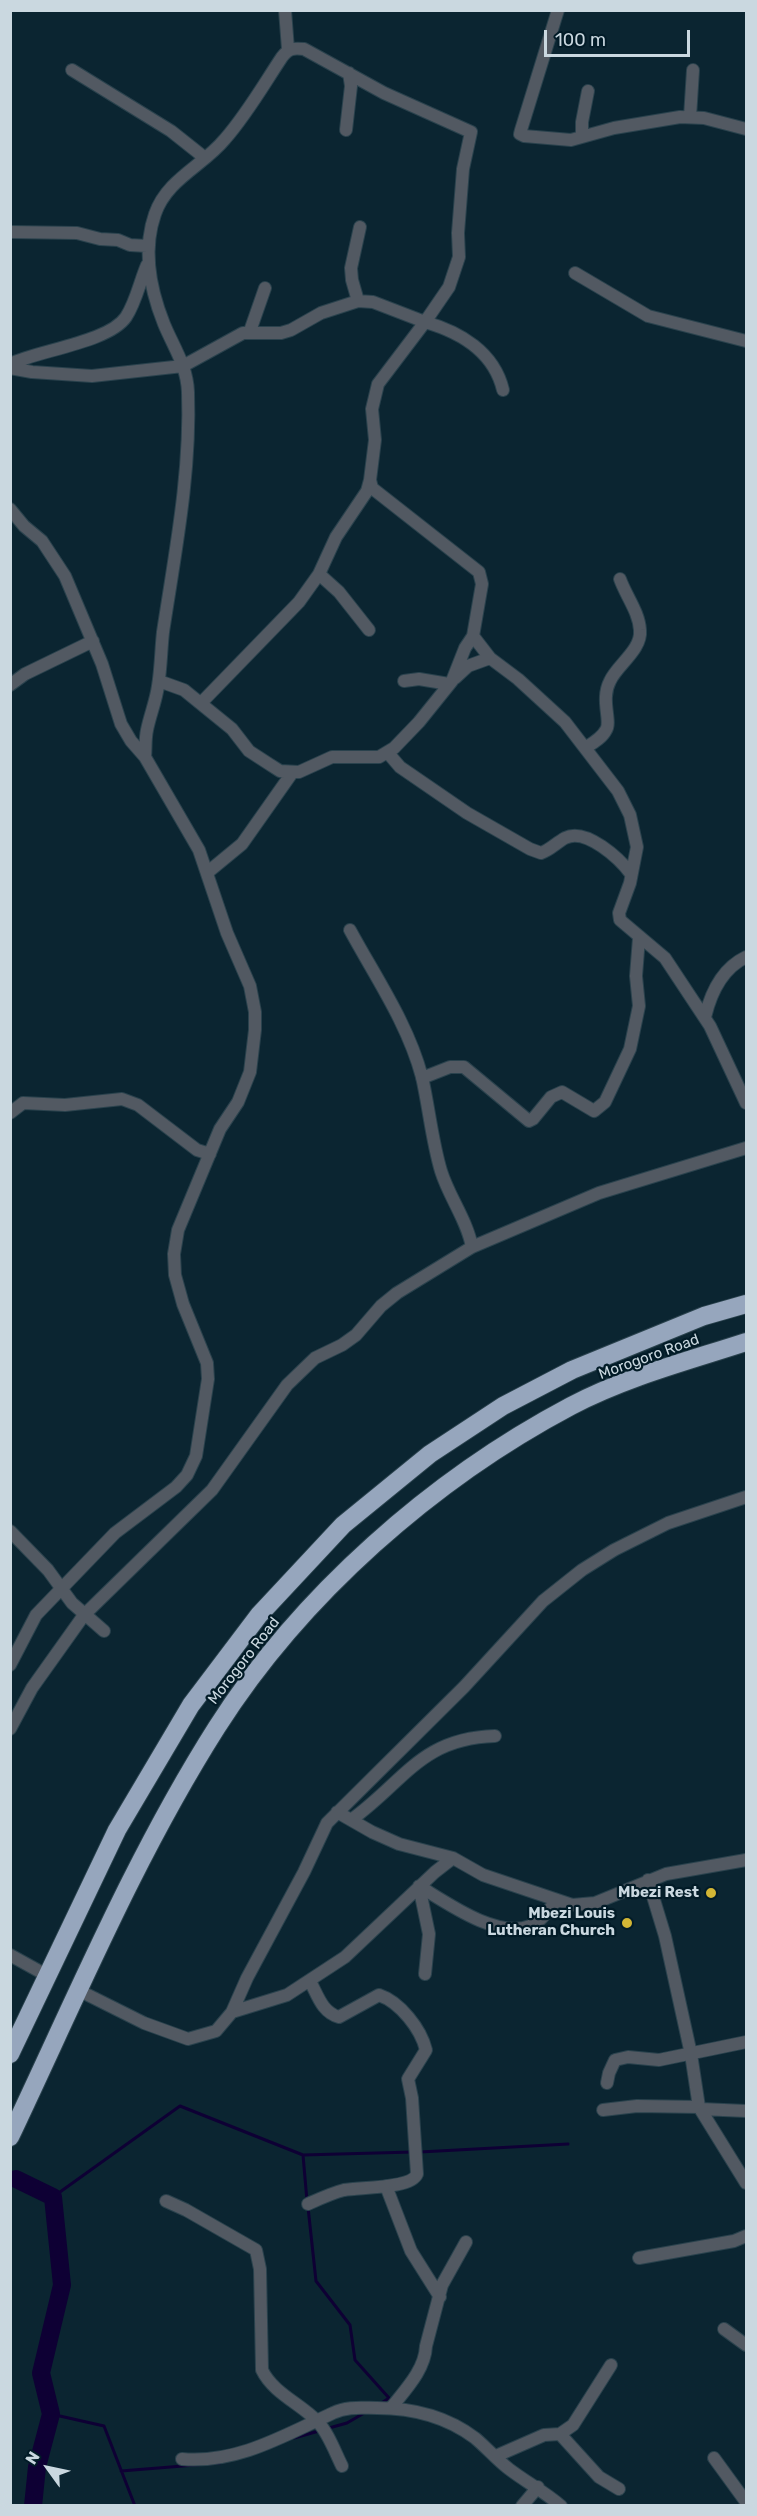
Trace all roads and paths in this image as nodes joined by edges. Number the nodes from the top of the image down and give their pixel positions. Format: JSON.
{"nodes":[{"id":1,"x":285,"y":10,"type":"edge"},
{"id":2,"x":558,"y":10,"type":"edge"},
{"id":3,"x":288,"y":50,"type":"junction"},
{"id":4,"x":72,"y":70,"type":"dead end"},
{"id":5,"x":693,"y":70,"type":"dead end"},
{"id":6,"x":349,"y":73,"type":"junction"},
{"id":7,"x":588,"y":91,"type":"dead end"},
{"id":8,"x":690,"y":117,"type":"junction"},
{"id":9,"x":747,"y":129,"type":"edge"},
{"id":10,"x":346,"y":130,"type":"dead end"},
{"id":11,"x":582,"y":137,"type":"junction"},
{"id":12,"x":205,"y":158,"type":"junction"},
{"id":13,"x":360,"y":227,"type":"dead end"},
{"id":14,"x":10,"y":232,"type":"edge"},
{"id":15,"x":147,"y":246,"type":"junction"},
{"id":16,"x":147,"y":264,"type":"junction"},
{"id":17,"x":575,"y":273,"type":"dead end"},
{"id":18,"x":265,"y":288,"type":"dead end"},
{"id":19,"x":358,"y":301,"type":"junction"},
{"id":20,"x":425,"y":322,"type":"junction"},
{"id":21,"x":250,"y":332,"type":"junction"},
{"id":22,"x":747,"y":341,"type":"edge"},
{"id":23,"x":10,"y":366,"type":"edge"},
{"id":24,"x":183,"y":366,"type":"junction"},
{"id":25,"x":503,"y":390,"type":"dead end"},
{"id":26,"x":370,"y":480,"type":"junction"},
{"id":27,"x":10,"y":509,"type":"edge"},
{"id":28,"x":319,"y":574,"type":"junction"},
{"id":29,"x":620,"y":579,"type":"dead end"},
{"id":30,"x":369,"y":630,"type":"dead end"},
{"id":31,"x":473,"y":636,"type":"junction"},
{"id":32,"x":93,"y":641,"type":"junction"},
{"id":33,"x":490,"y":658,"type":"junction"},
{"id":34,"x":159,"y":681,"type":"junction"},
{"id":35,"x":404,"y":681,"type":"dead end"},
{"id":36,"x":451,"y":683,"type":"junction"},
{"id":37,"x":10,"y":685,"type":"edge"},
{"id":38,"x":201,"y":703,"type":"junction"},
{"id":39,"x":585,"y":748,"type":"junction"},
{"id":40,"x":388,"y":753,"type":"junction"},
{"id":41,"x":145,"y":757,"type":"junction"},
{"id":42,"x":292,"y":773,"type":"junction"},
{"id":43,"x":208,"y":872,"type":"junction"},
{"id":44,"x":631,"y":874,"type":"junction"},
{"id":45,"x":350,"y":930,"type":"dead end"},
{"id":46,"x":639,"y":938,"type":"junction"},
{"id":47,"x":747,"y":957,"type":"edge"},
{"id":48,"x":705,"y":1017,"type":"junction"},
{"id":49,"x":422,"y":1078,"type":"junction"},
{"id":50,"x":747,"y":1103,"type":"edge"},
{"id":51,"x":10,"y":1113,"type":"edge"},
{"id":52,"x":747,"y":1148,"type":"edge"},
{"id":53,"x":210,"y":1154,"type":"junction"},
{"id":54,"x":472,"y":1247,"type":"junction"},
{"id":55,"x":747,"y":1304,"type":"edge"},
{"id":56,"x":747,"y":1342,"type":"edge"},
{"id":57,"x":747,"y":1497,"type":"edge"},
{"id":58,"x":10,"y":1531,"type":"edge"},
{"id":59,"x":63,"y":1589,"type":"junction"},
{"id":60,"x":84,"y":1615,"type":"junction"},
{"id":61,"x":104,"y":1631,"type":"dead end"},
{"id":62,"x":10,"y":1665,"type":"edge"},
{"id":63,"x":10,"y":1729,"type":"edge"},
{"id":64,"x":495,"y":1736,"type":"dead end"},
{"id":65,"x":338,"y":1812,"type":"junction"},
{"id":66,"x":351,"y":1820,"type":"junction"},
{"id":67,"x":453,"y":1858,"type":"junction"},
{"id":68,"x":747,"y":1860,"type":"edge"},
{"id":69,"x":648,"y":1880,"type":"junction"},
{"id":70,"x":419,"y":1886,"type":"junction"},
{"id":71,"x":557,"y":1900,"type":"junction"},
{"id":72,"x":10,"y":1955,"type":"edge"},
{"id":73,"x":425,"y":1974,"type":"dead end"},
{"id":74,"x":48,"y":1976,"type":"junction"},
{"id":75,"x":310,"y":1981,"type":"junction"},
{"id":76,"x":78,"y":1990,"type":"junction"},
{"id":77,"x":232,"y":2012,"type":"junction"},
{"id":78,"x":747,"y":2042,"type":"edge"},
{"id":79,"x":10,"y":2054,"type":"edge"},
{"id":80,"x":691,"y":2054,"type":"junction"},
{"id":81,"x":607,"y":2084,"type":"dead end"},
{"id":82,"x":700,"y":2108,"type":"junction"},
{"id":83,"x":603,"y":2110,"type":"dead end"},
{"id":84,"x":747,"y":2111,"type":"edge"},
{"id":85,"x":10,"y":2137,"type":"edge"},
{"id":86,"x":747,"y":2183,"type":"edge"},
{"id":87,"x":386,"y":2186,"type":"junction"},
{"id":88,"x":166,"y":2201,"type":"dead end"},
{"id":89,"x":308,"y":2204,"type":"dead end"},
{"id":90,"x":747,"y":2236,"type":"edge"},
{"id":91,"x":466,"y":2242,"type":"dead end"},
{"id":92,"x":639,"y":2258,"type":"dead end"},
{"id":93,"x":440,"y":2297,"type":"junction"},
{"id":94,"x":724,"y":2329,"type":"dead end"},
{"id":95,"x":747,"y":2345,"type":"edge"},
{"id":96,"x":611,"y":2365,"type":"dead end"},
{"id":97,"x":391,"y":2408,"type":"junction"},
{"id":98,"x":318,"y":2421,"type":"junction"},
{"id":99,"x":560,"y":2434,"type":"junction"},
{"id":100,"x":496,"y":2457,"type":"junction"},
{"id":101,"x":714,"y":2458,"type":"dead end"},
{"id":102,"x":182,"y":2459,"type":"dead end"},
{"id":103,"x":342,"y":2466,"type":"dead end"},
{"id":104,"x":538,"y":2487,"type":"junction"},
{"id":105,"x":619,"y":2489,"type":"dead end"},
{"id":106,"x":747,"y":2502,"type":"edge"},
{"id":107,"x":522,"y":2505,"type":"edge"},
{"id":108,"x":561,"y":2505,"type":"edge"}],
"edges":[{"from":1,"to":3,"type":"street"},
{"from":2,"to":11,"type":"street"},
{"from":3,"to":6,"type":"street"},
{"from":3,"to":12,"type":"street"},
{"from":4,"to":12,"type":"street"},
{"from":5,"to":8,"type":"street"},
{"from":6,"to":10,"type":"street"},
{"from":6,"to":20,"type":"street"},
{"from":7,"to":11,"type":"street"},
{"from":8,"to":9,"type":"street"},
{"from":8,"to":11,"type":"street"},
{"from":12,"to":15,"type":"street"},
{"from":13,"to":19,"type":"street"},
{"from":14,"to":15,"type":"street"},
{"from":15,"to":16,"type":"street"},
{"from":16,"to":23,"type":"street"},
{"from":16,"to":24,"type":"street"},
{"from":17,"to":22,"type":"street"},
{"from":18,"to":21,"type":"street"},
{"from":19,"to":20,"type":"street"},
{"from":19,"to":21,"type":"street"},
{"from":20,"to":25,"type":"street"},
{"from":20,"to":26,"type":"street"},
{"from":21,"to":24,"type":"street"},
{"from":23,"to":24,"type":"street"},
{"from":24,"to":34,"type":"street"},
{"from":26,"to":28,"type":"street"},
{"from":26,"to":31,"type":"street"},
{"from":27,"to":32,"type":"street"},
{"from":28,"to":30,"type":"street"},
{"from":28,"to":38,"type":"street"},
{"from":29,"to":39,"type":"street"},
{"from":31,"to":33,"type":"street"},
{"from":31,"to":36,"type":"street"},
{"from":32,"to":37,"type":"street"},
{"from":32,"to":41,"type":"street"},
{"from":33,"to":36,"type":"street"},
{"from":33,"to":39,"type":"street"},
{"from":34,"to":38,"type":"street"},
{"from":34,"to":41,"type":"street"},
{"from":35,"to":36,"type":"street"},
{"from":36,"to":40,"type":"street"},
{"from":38,"to":42,"type":"street"},
{"from":39,"to":44,"type":"street"},
{"from":40,"to":42,"type":"street"},
{"from":40,"to":44,"type":"street"},
{"from":41,"to":43,"type":"street"},
{"from":42,"to":43,"type":"street"},
{"from":43,"to":53,"type":"street"},
{"from":44,"to":46,"type":"street"},
{"from":45,"to":49,"type":"street"},
{"from":46,"to":48,"type":"street"},
{"from":46,"to":49,"type":"street"},
{"from":47,"to":48,"type":"street"},
{"from":48,"to":50,"type":"street"},
{"from":49,"to":54,"type":"street"},
{"from":51,"to":53,"type":"street"},
{"from":52,"to":54,"type":"street"},
{"from":53,"to":59,"type":"street"},
{"from":54,"to":60,"type":"street"},
{"from":55,"to":74,"type":"highway","name":"Morogoro Road"},
{"from":56,"to":76,"type":"highway","name":"Morogoro Road"},
{"from":57,"to":65,"type":"street"},
{"from":58,"to":59,"type":"street"},
{"from":59,"to":60,"type":"street"},
{"from":59,"to":62,"type":"street"},
{"from":60,"to":61,"type":"street"},
{"from":60,"to":63,"type":"street"},
{"from":64,"to":66,"type":"street"},
{"from":65,"to":66,"type":"street"},
{"from":65,"to":77,"type":"street"},
{"from":66,"to":67,"type":"street"},
{"from":67,"to":70,"type":"street"},
{"from":67,"to":71,"type":"street"},
{"from":68,"to":69,"type":"street"},
{"from":69,"to":71,"type":"street"},
{"from":69,"to":80,"type":"street"},
{"from":70,"to":71,"type":"street"},
{"from":70,"to":73,"type":"street"},
{"from":70,"to":75,"type":"street"},
{"from":72,"to":74,"type":"street"},
{"from":74,"to":79,"type":"highway","name":"Morogoro Road"},
{"from":75,"to":77,"type":"street"},
{"from":75,"to":87,"type":"street"},
{"from":76,"to":77,"type":"street"},
{"from":76,"to":85,"type":"highway","name":"Morogoro Road"},
{"from":78,"to":80,"type":"street"},
{"from":80,"to":81,"type":"street"},
{"from":80,"to":82,"type":"street"},
{"from":82,"to":83,"type":"street"},
{"from":82,"to":84,"type":"street"},
{"from":82,"to":86,"type":"street"},
{"from":87,"to":89,"type":"street"},
{"from":87,"to":93,"type":"street"},
{"from":88,"to":98,"type":"street"},
{"from":90,"to":92,"type":"street"},
{"from":91,"to":93,"type":"street"},
{"from":93,"to":97,"type":"street"},
{"from":94,"to":95,"type":"street"},
{"from":96,"to":99,"type":"street"},
{"from":97,"to":98,"type":"street"},
{"from":97,"to":100,"type":"street"},
{"from":98,"to":102,"type":"street"},
{"from":98,"to":103,"type":"street"},
{"from":99,"to":100,"type":"street"},
{"from":99,"to":105,"type":"street"},
{"from":100,"to":104,"type":"street"},
{"from":101,"to":106,"type":"street"},
{"from":104,"to":107,"type":"street"},
{"from":104,"to":108,"type":"street"}]}
